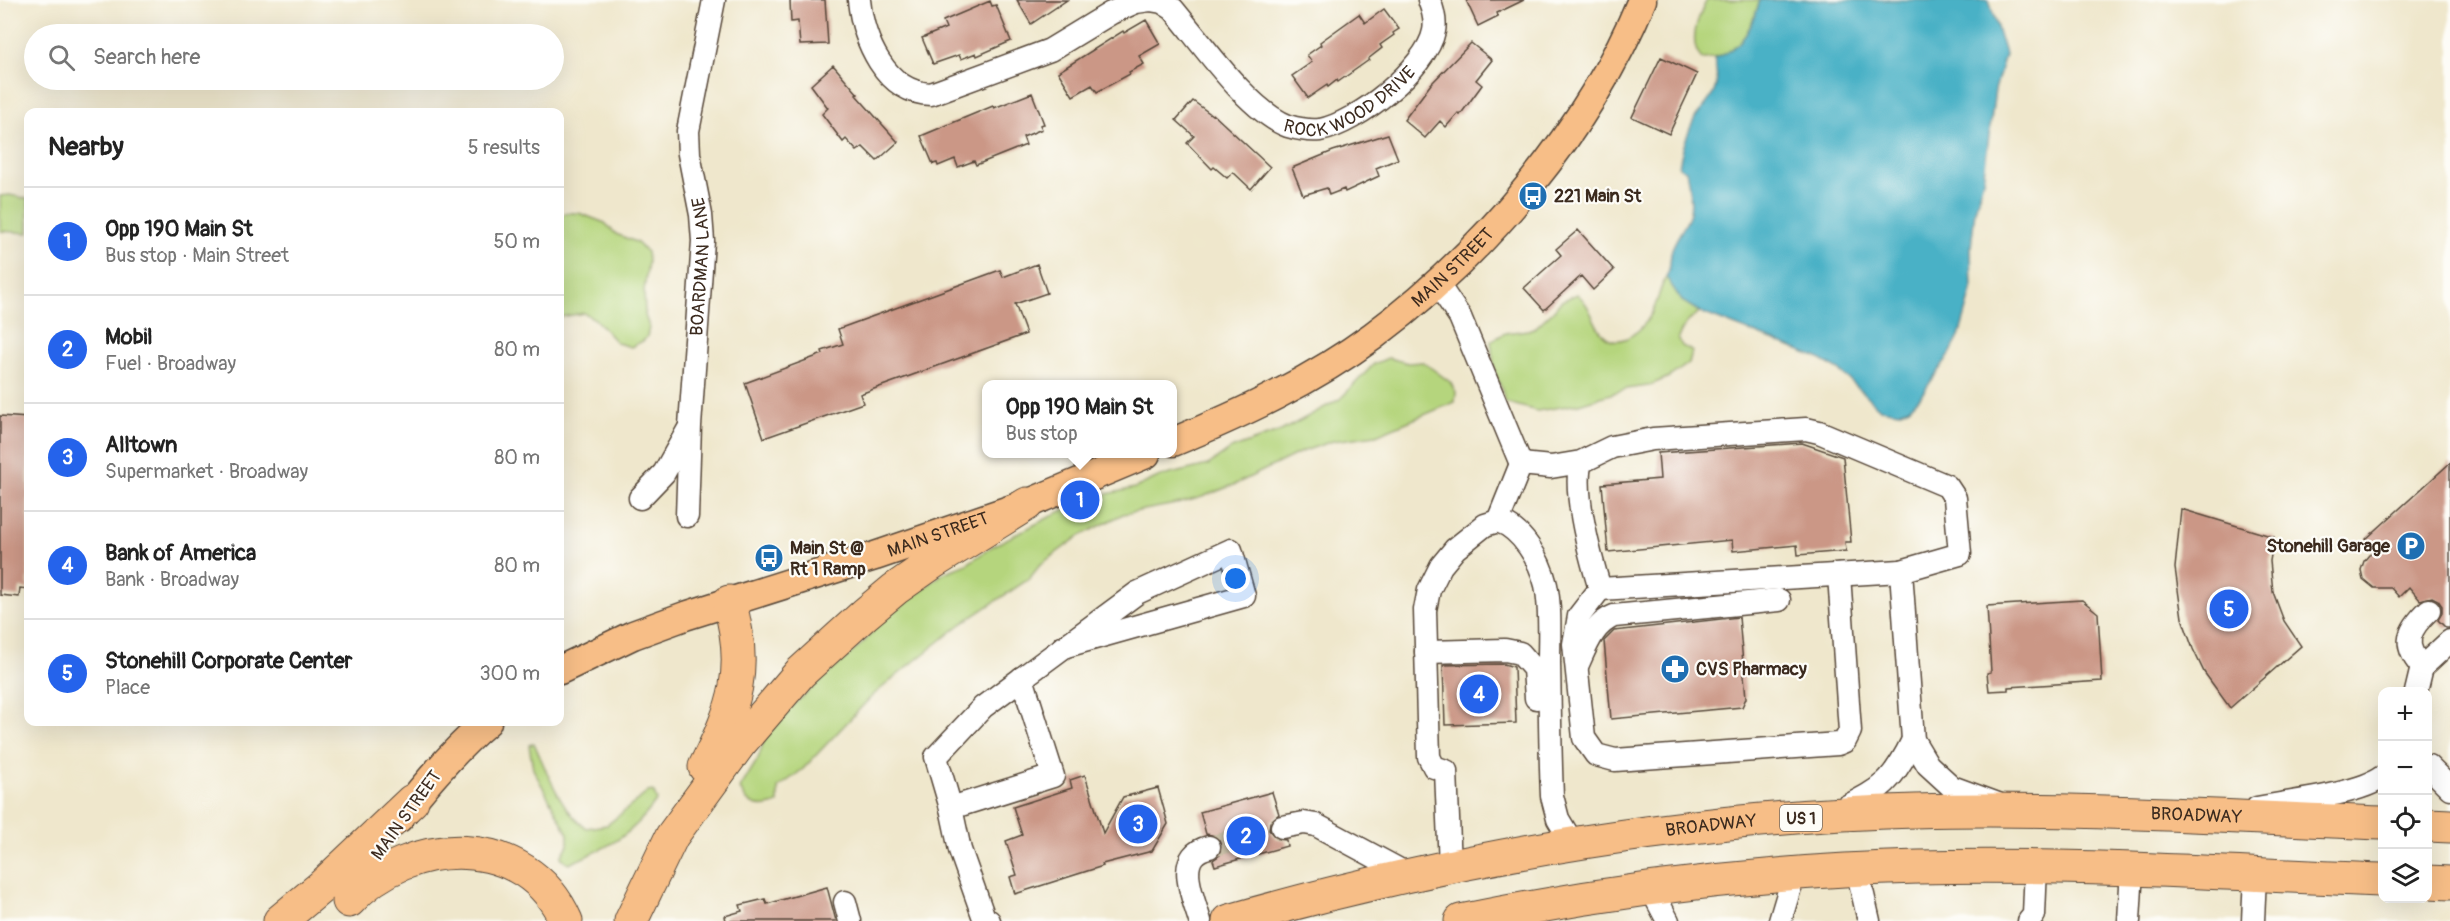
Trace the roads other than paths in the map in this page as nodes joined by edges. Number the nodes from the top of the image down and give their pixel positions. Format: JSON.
{"nodes":[{"id":1,"x":714,"y":0,"type":"edge"},
{"id":2,"x":859,"y":0,"type":"edge"},
{"id":3,"x":1150,"y":0,"type":"edge"},
{"id":4,"x":1429,"y":0,"type":"edge"},
{"id":5,"x":1642,"y":0,"type":"edge"},
{"id":6,"x":1437,"y":283,"type":"junction"},
{"id":7,"x":690,"y":426,"type":"junction"},
{"id":8,"x":1177,"y":440,"type":"edge"},
{"id":9,"x":1134,"y":458,"type":"edge"},
{"id":10,"x":1581,"y":462,"type":"junction"},
{"id":11,"x":1521,"y":464,"type":"junction"},
{"id":12,"x":640,"y":498,"type":"dead end"},
{"id":13,"x":1027,"y":504,"type":"junction"},
{"id":14,"x":687,"y":516,"type":"dead end"},
{"id":15,"x":1498,"y":521,"type":"junction"},
{"id":16,"x":1901,"y":571,"type":"junction"},
{"id":17,"x":1839,"y":575,"type":"junction"},
{"id":18,"x":1600,"y":589,"type":"junction"},
{"id":19,"x":1779,"y":600,"type":"dead end"},
{"id":20,"x":729,"y":602,"type":"junction"},
{"id":21,"x":2429,"y":610,"type":"dead end"},
{"id":22,"x":2450,"y":641,"type":"edge"},
{"id":23,"x":1063,"y":647,"type":"junction"},
{"id":24,"x":1426,"y":652,"type":"junction"},
{"id":25,"x":1577,"y":667,"type":"junction"},
{"id":26,"x":2422,"y":667,"type":"junction"},
{"id":27,"x":564,"y":668,"type":"edge"},
{"id":28,"x":1022,"y":678,"type":"junction"},
{"id":29,"x":2417,"y":687,"type":"edge"},
{"id":30,"x":482,"y":726,"type":"edge"},
{"id":31,"x":1913,"y":740,"type":"junction"},
{"id":32,"x":1538,"y":766,"type":"dead end"},
{"id":33,"x":2432,"y":771,"type":"edge"},
{"id":34,"x":2378,"y":779,"type":"edge"},
{"id":35,"x":2450,"y":788,"type":"edge"},
{"id":36,"x":412,"y":801,"type":"junction"},
{"id":37,"x":951,"y":808,"type":"junction"},
{"id":38,"x":2020,"y":810,"type":"junction"},
{"id":39,"x":1828,"y":816,"type":"junction"},
{"id":40,"x":2211,"y":816,"type":"junction"},
{"id":41,"x":2378,"y":823,"type":"edge"},
{"id":42,"x":2432,"y":825,"type":"edge"},
{"id":43,"x":2450,"y":826,"type":"edge"},
{"id":44,"x":1282,"y":827,"type":"tunnel mouth"},
{"id":45,"x":672,"y":836,"type":"junction"},
{"id":46,"x":1573,"y":844,"type":"junction"},
{"id":47,"x":1209,"y":847,"type":"tunnel mouth"},
{"id":48,"x":1450,"y":866,"type":"junction"},
{"id":49,"x":2036,"y":866,"type":"junction"},
{"id":50,"x":1857,"y":869,"type":"junction"},
{"id":51,"x":2132,"y":869,"type":"junction"},
{"id":52,"x":1794,"y":874,"type":"junction"},
{"id":53,"x":1409,"y":875,"type":"junction"},
{"id":54,"x":2255,"y":875,"type":"junction"},
{"id":55,"x":2378,"y":880,"type":"edge"},
{"id":56,"x":2432,"y":882,"type":"edge"},
{"id":57,"x":2450,"y":883,"type":"edge"},
{"id":58,"x":1652,"y":889,"type":"junction"},
{"id":59,"x":345,"y":911,"type":"edge"},
{"id":60,"x":1531,"y":914,"type":"edge"},
{"id":61,"x":2035,"y":919,"type":"edge"},
{"id":62,"x":986,"y":920,"type":"edge"},
{"id":63,"x":280,"y":921,"type":"edge"},
{"id":64,"x":566,"y":921,"type":"edge"},
{"id":65,"x":631,"y":921,"type":"edge"},
{"id":66,"x":1200,"y":921,"type":"edge"},
{"id":67,"x":1228,"y":921,"type":"edge"},
{"id":68,"x":1461,"y":921,"type":"edge"},
{"id":69,"x":1668,"y":921,"type":"edge"},
{"id":70,"x":1780,"y":921,"type":"edge"},
{"id":71,"x":1869,"y":921,"type":"edge"},
{"id":72,"x":2129,"y":921,"type":"edge"},
{"id":73,"x":2253,"y":921,"type":"edge"}],
"edges":[{"from":1,"to":7,"type":"street","name":"BOARDMAN LANE"},
{"from":2,"to":3,"type":"street","name":"ROCK WOOD DRIVE"},
{"from":3,"to":4,"type":"street","name":"ROCK WOOD DRIVE"},
{"from":5,"to":6,"type":"main road","name":"MAIN STREET"},
{"from":6,"to":8,"type":"main road","name":"MAIN STREET"},
{"from":6,"to":11,"type":"street"},
{"from":7,"to":12,"type":"street","name":"BOARDMAN LANE"},
{"from":7,"to":14,"type":"street","name":"BOARDMAN LANE"},
{"from":9,"to":13,"type":"main road","name":"MAIN STREET"},
{"from":10,"to":11,"type":"street"},
{"from":10,"to":16,"type":"street"},
{"from":10,"to":18,"type":"street"},
{"from":11,"to":15,"type":"street"},
{"from":13,"to":20,"type":"main road","name":"MAIN STREET"},
{"from":13,"to":45,"type":"highway"},
{"from":15,"to":24,"type":"street"},
{"from":15,"to":46,"type":"street"},
{"from":16,"to":17,"type":"street"},
{"from":16,"to":31,"type":"street"},
{"from":17,"to":18,"type":"street"},
{"from":17,"to":25,"type":"street"},
{"from":18,"to":25,"type":"street"},
{"from":19,"to":25,"type":"street"},
{"from":20,"to":27,"type":"main road","name":"MAIN STREET"},
{"from":20,"to":45,"type":"highway"},
{"from":21,"to":26,"type":"street"},
{"from":22,"to":26,"type":"street"},
{"from":23,"to":23,"type":"street"},
{"from":23,"to":28,"type":"street"},
{"from":24,"to":32,"type":"street"},
{"from":24,"to":48,"type":"street"},
{"from":26,"to":29,"type":"street"},
{"from":28,"to":37,"type":"street"},
{"from":28,"to":37,"type":"street"},
{"from":30,"to":36,"type":"main road","name":"MAIN STREET"},
{"from":31,"to":38,"type":"street"},
{"from":31,"to":39,"type":"street"},
{"from":33,"to":35,"type":"street"},
{"from":34,"to":40,"type":"street"},
{"from":36,"to":59,"type":"main road","name":"MAIN STREET"},
{"from":36,"to":63,"type":"highway"},
{"from":37,"to":62,"type":"street"},
{"from":38,"to":39,"type":"highway","name":"BROADWAY","number":"US 1"},
{"from":38,"to":40,"type":"highway","name":"BROADWAY","number":"US 1"},
{"from":39,"to":46,"type":"highway","name":"BROADWAY","number":"US 1"},
{"from":40,"to":41,"type":"highway","name":"BROADWAY","number":"US 1"},
{"from":42,"to":43,"type":"highway"},
{"from":44,"to":53,"type":"street"},
{"from":45,"to":65,"type":"highway"},
{"from":46,"to":48,"type":"highway","name":"BROADWAY","number":"US 1"},
{"from":47,"to":66,"type":"street"},
{"from":48,"to":53,"type":"highway","name":"BROADWAY","number":"US 1"},
{"from":49,"to":50,"type":"highway"},
{"from":49,"to":51,"type":"highway"},
{"from":49,"to":61,"type":"street"},
{"from":50,"to":52,"type":"highway"},
{"from":50,"to":71,"type":"street"},
{"from":51,"to":54,"type":"highway"},
{"from":51,"to":72,"type":"street"},
{"from":52,"to":58,"type":"highway"},
{"from":52,"to":70,"type":"street"},
{"from":53,"to":67,"type":"highway","name":"BROADWAY","number":"US 1"},
{"from":54,"to":55,"type":"highway"},
{"from":54,"to":73,"type":"street"},
{"from":56,"to":57,"type":"highway"},
{"from":58,"to":60,"type":"highway"},
{"from":58,"to":69,"type":"street"},
{"from":59,"to":64,"type":"highway"},
{"from":60,"to":68,"type":"highway"}]}
